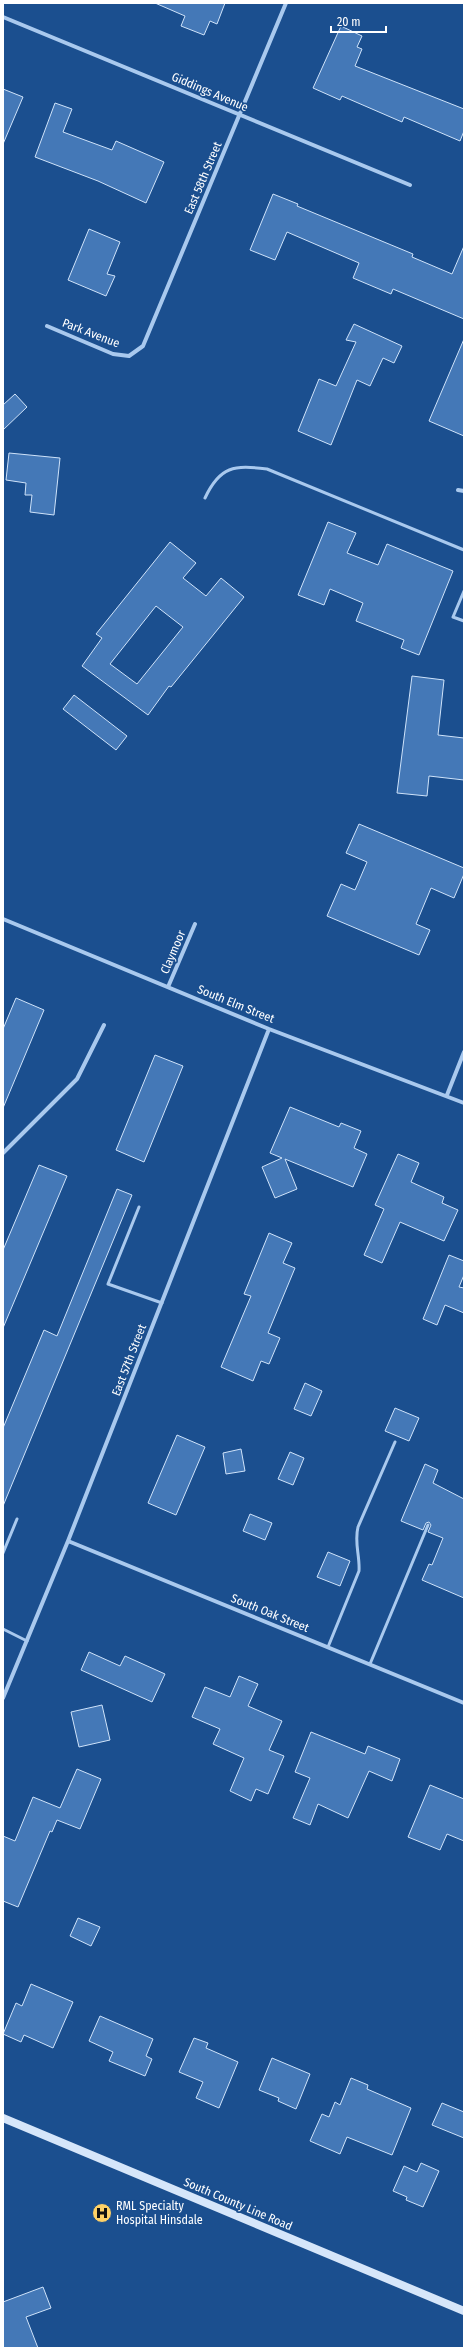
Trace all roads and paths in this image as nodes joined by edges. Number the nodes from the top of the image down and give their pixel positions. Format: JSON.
{"nodes":[{"id":1,"x":286,"y":3,"type":"edge"},
{"id":2,"x":3,"y":17,"type":"edge"},
{"id":3,"x":240,"y":115,"type":"junction"},
{"id":4,"x":410,"y":186,"type":"dead end"},
{"id":5,"x":47,"y":326,"type":"dead end"},
{"id":6,"x":129,"y":356,"type":"joint"},
{"id":7,"x":458,"y":490,"type":"dead end"},
{"id":8,"x":464,"y":491,"type":"edge"},
{"id":9,"x":205,"y":498,"type":"dead end"},
{"id":10,"x":464,"y":550,"type":"edge"},
{"id":11,"x":464,"y":591,"type":"edge"},
{"id":12,"x":464,"y":621,"type":"edge"},
{"id":13,"x":3,"y":919,"type":"edge"},
{"id":14,"x":195,"y":924,"type":"dead end"},
{"id":15,"x":168,"y":987,"type":"junction"},
{"id":16,"x":104,"y":1025,"type":"dead end"},
{"id":17,"x":269,"y":1028,"type":"junction"},
{"id":18,"x":464,"y":1052,"type":"edge"},
{"id":19,"x":447,"y":1095,"type":"junction"},
{"id":20,"x":464,"y":1103,"type":"edge"},
{"id":21,"x":3,"y":1153,"type":"edge"},
{"id":22,"x":139,"y":1207,"type":"dead end"},
{"id":23,"x":162,"y":1303,"type":"junction"},
{"id":24,"x":395,"y":1442,"type":"dead end"},
{"id":25,"x":17,"y":1519,"type":"dead end"},
{"id":26,"x":428,"y":1525,"type":"dead end"},
{"id":27,"x":68,"y":1541,"type":"junction"},
{"id":28,"x":3,"y":1554,"type":"edge"},
{"id":29,"x":3,"y":1629,"type":"edge"},
{"id":30,"x":27,"y":1641,"type":"junction"},
{"id":31,"x":328,"y":1647,"type":"junction"},
{"id":32,"x":370,"y":1664,"type":"junction"},
{"id":33,"x":3,"y":1698,"type":"edge"},
{"id":34,"x":464,"y":1703,"type":"edge"},
{"id":35,"x":3,"y":2118,"type":"edge"},
{"id":36,"x":464,"y":2311,"type":"edge"}],
"edges":[{"from":1,"to":3,"type":"street","name":"East 58th Street"},
{"from":2,"to":3,"type":"street","name":"Giddings Avenue"},
{"from":3,"to":4,"type":"street","name":"Giddings Avenue"},
{"from":3,"to":6,"type":"street","name":"East 58th Street"},
{"from":5,"to":6,"type":"street","name":"Park Avenue"},
{"from":7,"to":8,"type":"street"},
{"from":9,"to":10,"type":"lane"},
{"from":11,"to":12,"type":"lane"},
{"from":13,"to":15,"type":"street","name":"South Elm Street"},
{"from":14,"to":15,"type":"street","name":"Claymoor"},
{"from":15,"to":17,"type":"street","name":"South Elm Street"},
{"from":16,"to":21,"type":"street"},
{"from":17,"to":19,"type":"street","name":"South Elm Street"},
{"from":17,"to":23,"type":"street","name":"East 57th Street"},
{"from":18,"to":19,"type":"street"},
{"from":19,"to":20,"type":"street","name":"South Elm Street"},
{"from":22,"to":23,"type":"lane"},
{"from":23,"to":27,"type":"street","name":"East 57th Street"},
{"from":24,"to":31,"type":"lane"},
{"from":25,"to":28,"type":"lane"},
{"from":26,"to":32,"type":"lane"},
{"from":27,"to":30,"type":"street","name":"East 57th Street"},
{"from":27,"to":31,"type":"street","name":"South Oak Street"},
{"from":29,"to":30,"type":"lane"},
{"from":30,"to":33,"type":"street","name":"East 57th Street"},
{"from":31,"to":32,"type":"street","name":"South Oak Street"},
{"from":32,"to":34,"type":"street","name":"South Oak Street"},
{"from":35,"to":36,"type":"main road","name":"South County Line Road"}]}
